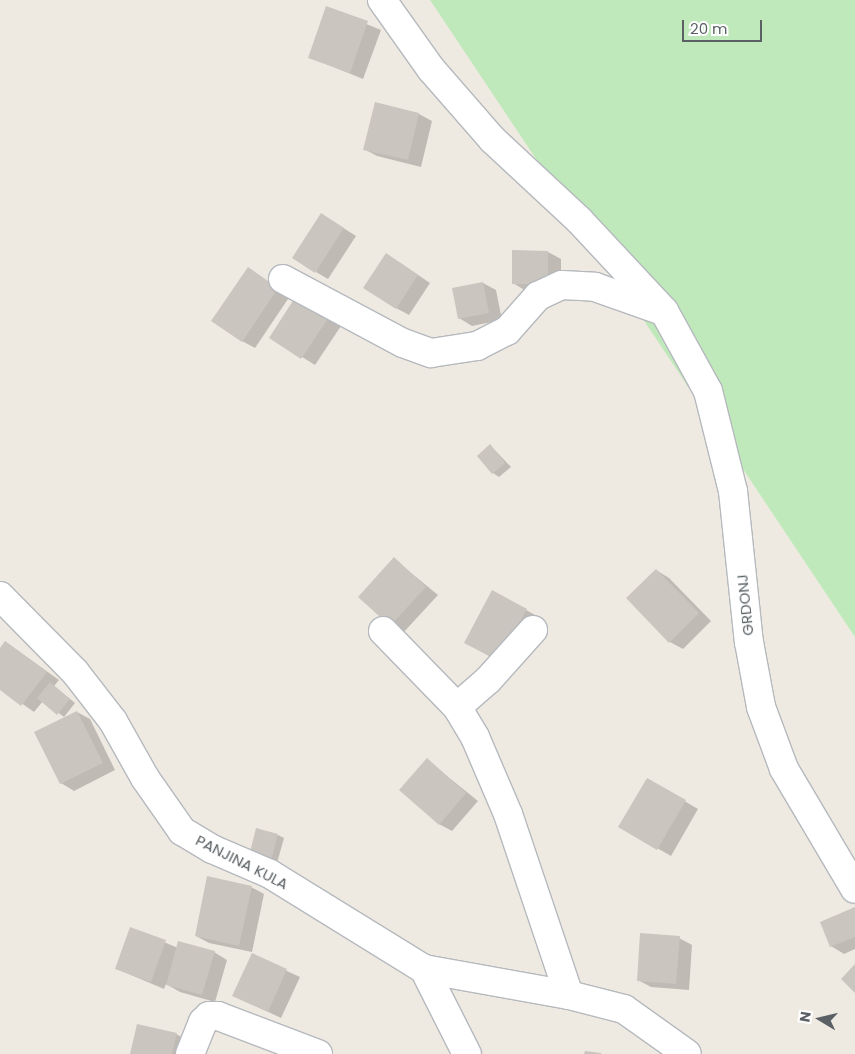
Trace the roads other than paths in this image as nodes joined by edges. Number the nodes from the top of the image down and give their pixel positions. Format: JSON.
{"nodes":[{"id":1,"x":382,"y":0,"type":"edge"},
{"id":2,"x":283,"y":279,"type":"dead end"},
{"id":3,"x":664,"y":311,"type":"junction"},
{"id":4,"x":0,"y":596,"type":"edge"},
{"id":5,"x":533,"y":630,"type":"dead end"},
{"id":6,"x":383,"y":631,"type":"dead end"},
{"id":7,"x":457,"y":707,"type":"junction"},
{"id":8,"x":855,"y":889,"type":"edge"},
{"id":9,"x":424,"y":969,"type":"junction"},
{"id":10,"x":569,"y":995,"type":"junction"},
{"id":11,"x":190,"y":1054,"type":"edge"},
{"id":12,"x":318,"y":1054,"type":"edge"},
{"id":13,"x":466,"y":1054,"type":"edge"},
{"id":14,"x":687,"y":1054,"type":"edge"}],
"edges":[{"from":1,"to":3,"type":"street","name":"GRDONJ"},
{"from":2,"to":3,"type":"street"},
{"from":3,"to":8,"type":"street","name":"GRDONJ"},
{"from":4,"to":9,"type":"street","name":"PANJINA KULA"},
{"from":5,"to":7,"type":"street"},
{"from":6,"to":7,"type":"street"},
{"from":7,"to":10,"type":"street"},
{"from":9,"to":10,"type":"street"},
{"from":9,"to":13,"type":"street"},
{"from":10,"to":14,"type":"street"},
{"from":11,"to":12,"type":"street"}]}
